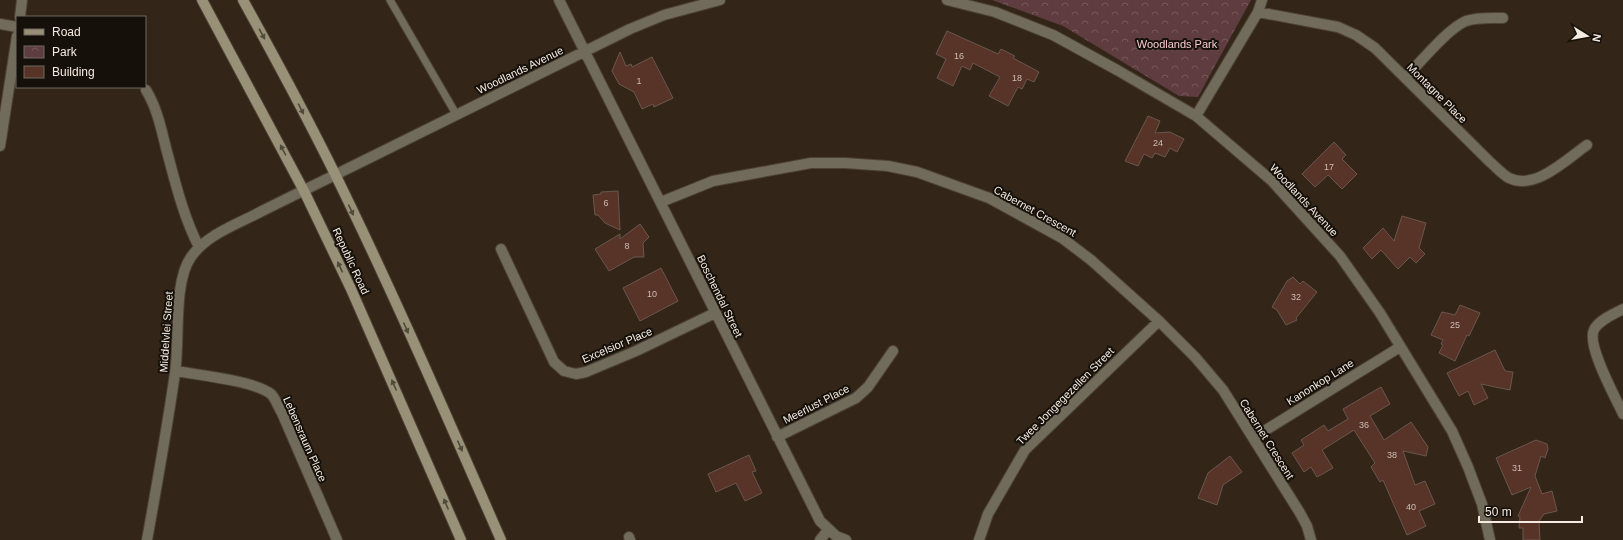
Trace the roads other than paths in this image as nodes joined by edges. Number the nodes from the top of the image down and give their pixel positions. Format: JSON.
{"nodes":[{"id":1,"x":22,"y":0,"type":"edge"},
{"id":2,"x":202,"y":0,"type":"edge"},
{"id":3,"x":243,"y":0,"type":"edge"},
{"id":4,"x":390,"y":0,"type":"edge"},
{"id":5,"x":560,"y":0,"type":"edge"},
{"id":6,"x":720,"y":0,"type":"edge"},
{"id":7,"x":947,"y":0,"type":"edge"},
{"id":8,"x":1262,"y":0,"type":"edge"},
{"id":9,"x":1258,"y":12,"type":"junction"},
{"id":10,"x":20,"y":16,"type":"edge"},
{"id":11,"x":1503,"y":18,"type":"dead end"},
{"id":12,"x":0,"y":24,"type":"edge"},
{"id":13,"x":16,"y":27,"type":"edge"},
{"id":14,"x":16,"y":42,"type":"edge"},
{"id":15,"x":585,"y":51,"type":"junction"},
{"id":16,"x":1405,"y":78,"type":"junction"},
{"id":17,"x":146,"y":90,"type":"dead end"},
{"id":18,"x":456,"y":114,"type":"junction"},
{"id":19,"x":1196,"y":116,"type":"junction"},
{"id":20,"x":0,"y":146,"type":"edge"},
{"id":21,"x":1587,"y":146,"type":"dead end"},
{"id":22,"x":335,"y":174,"type":"junction"},
{"id":23,"x":304,"y":191,"type":"junction"},
{"id":24,"x":661,"y":202,"type":"junction"},
{"id":25,"x":199,"y":247,"type":"junction"},
{"id":26,"x":501,"y":249,"type":"dead end"},
{"id":27,"x":1623,"y":309,"type":"edge"},
{"id":28,"x":715,"y":313,"type":"junction"},
{"id":29,"x":1159,"y":321,"type":"junction"},
{"id":30,"x":1400,"y":347,"type":"junction"},
{"id":31,"x":893,"y":351,"type":"dead end"},
{"id":32,"x":176,"y":371,"type":"junction"},
{"id":33,"x":1623,"y":414,"type":"edge"},
{"id":34,"x":777,"y":437,"type":"junction"},
{"id":35,"x":1253,"y":438,"type":"junction"},
{"id":36,"x":828,"y":530,"type":"junction"},
{"id":37,"x":147,"y":540,"type":"edge"},
{"id":38,"x":337,"y":540,"type":"edge"},
{"id":39,"x":461,"y":540,"type":"edge"},
{"id":40,"x":501,"y":540,"type":"edge"},
{"id":41,"x":820,"y":540,"type":"edge"},
{"id":42,"x":846,"y":540,"type":"edge"},
{"id":43,"x":979,"y":540,"type":"edge"},
{"id":44,"x":1311,"y":540,"type":"edge"},
{"id":45,"x":1490,"y":540,"type":"edge"}],
"edges":[{"from":1,"to":10,"type":"street"},
{"from":23,"to":2,"type":"main road","name":"Republic Road","one_way":true},
{"from":3,"to":22,"type":"main road","name":"Republic Road","one_way":true},
{"from":4,"to":18,"type":"lane"},
{"from":5,"to":15,"type":"street","name":"Boschendal Street"},
{"from":6,"to":15,"type":"street","name":"Woodlands Avenue"},
{"from":7,"to":19,"type":"street","name":"Woodlands Avenue"},
{"from":8,"to":9,"type":"street"},
{"from":9,"to":16,"type":"street","name":"Montagne Place"},
{"from":9,"to":19,"type":"street"},
{"from":11,"to":16,"type":"street"},
{"from":12,"to":13,"type":"street"},
{"from":14,"to":20,"type":"street"},
{"from":15,"to":18,"type":"street","name":"Woodlands Avenue"},
{"from":15,"to":24,"type":"street","name":"Boschendal Street"},
{"from":16,"to":21,"type":"street","name":"Montagne Place"},
{"from":17,"to":25,"type":"street"},
{"from":18,"to":22,"type":"street","name":"Woodlands Avenue"},
{"from":19,"to":30,"type":"street","name":"Woodlands Avenue"},
{"from":22,"to":23,"type":"street","name":"Woodlands Avenue"},
{"from":22,"to":40,"type":"main road","name":"Republic Road","one_way":true},
{"from":23,"to":25,"type":"street","name":"Middelvlei Street"},
{"from":39,"to":23,"type":"main road","name":"Republic Road","one_way":true},
{"from":24,"to":28,"type":"street","name":"Boschendal Street"},
{"from":24,"to":29,"type":"street","name":"Cabernet Crescent"},
{"from":25,"to":32,"type":"street","name":"Middelvlei Street"},
{"from":26,"to":28,"type":"street","name":"Excelsior Place"},
{"from":27,"to":33,"type":"street"},
{"from":28,"to":34,"type":"street","name":"Boschendal Street"},
{"from":29,"to":35,"type":"street","name":"Cabernet Crescent"},
{"from":29,"to":43,"type":"street","name":"Twee Jongegezellen Street"},
{"from":30,"to":35,"type":"street","name":"Kanonkop Lane"},
{"from":30,"to":45,"type":"street","name":"Woodlands Avenue"},
{"from":31,"to":34,"type":"street","name":"Meerlust Place"},
{"from":32,"to":37,"type":"street","name":"Middelvlei Street"},
{"from":32,"to":38,"type":"street","name":"Lebensraum Place"},
{"from":34,"to":36,"type":"street","name":"Boschendal Street"},
{"from":35,"to":44,"type":"street","name":"Cabernet Crescent"},
{"from":36,"to":41,"type":"street"},
{"from":36,"to":42,"type":"street","name":"Boschendal Street"}]}
